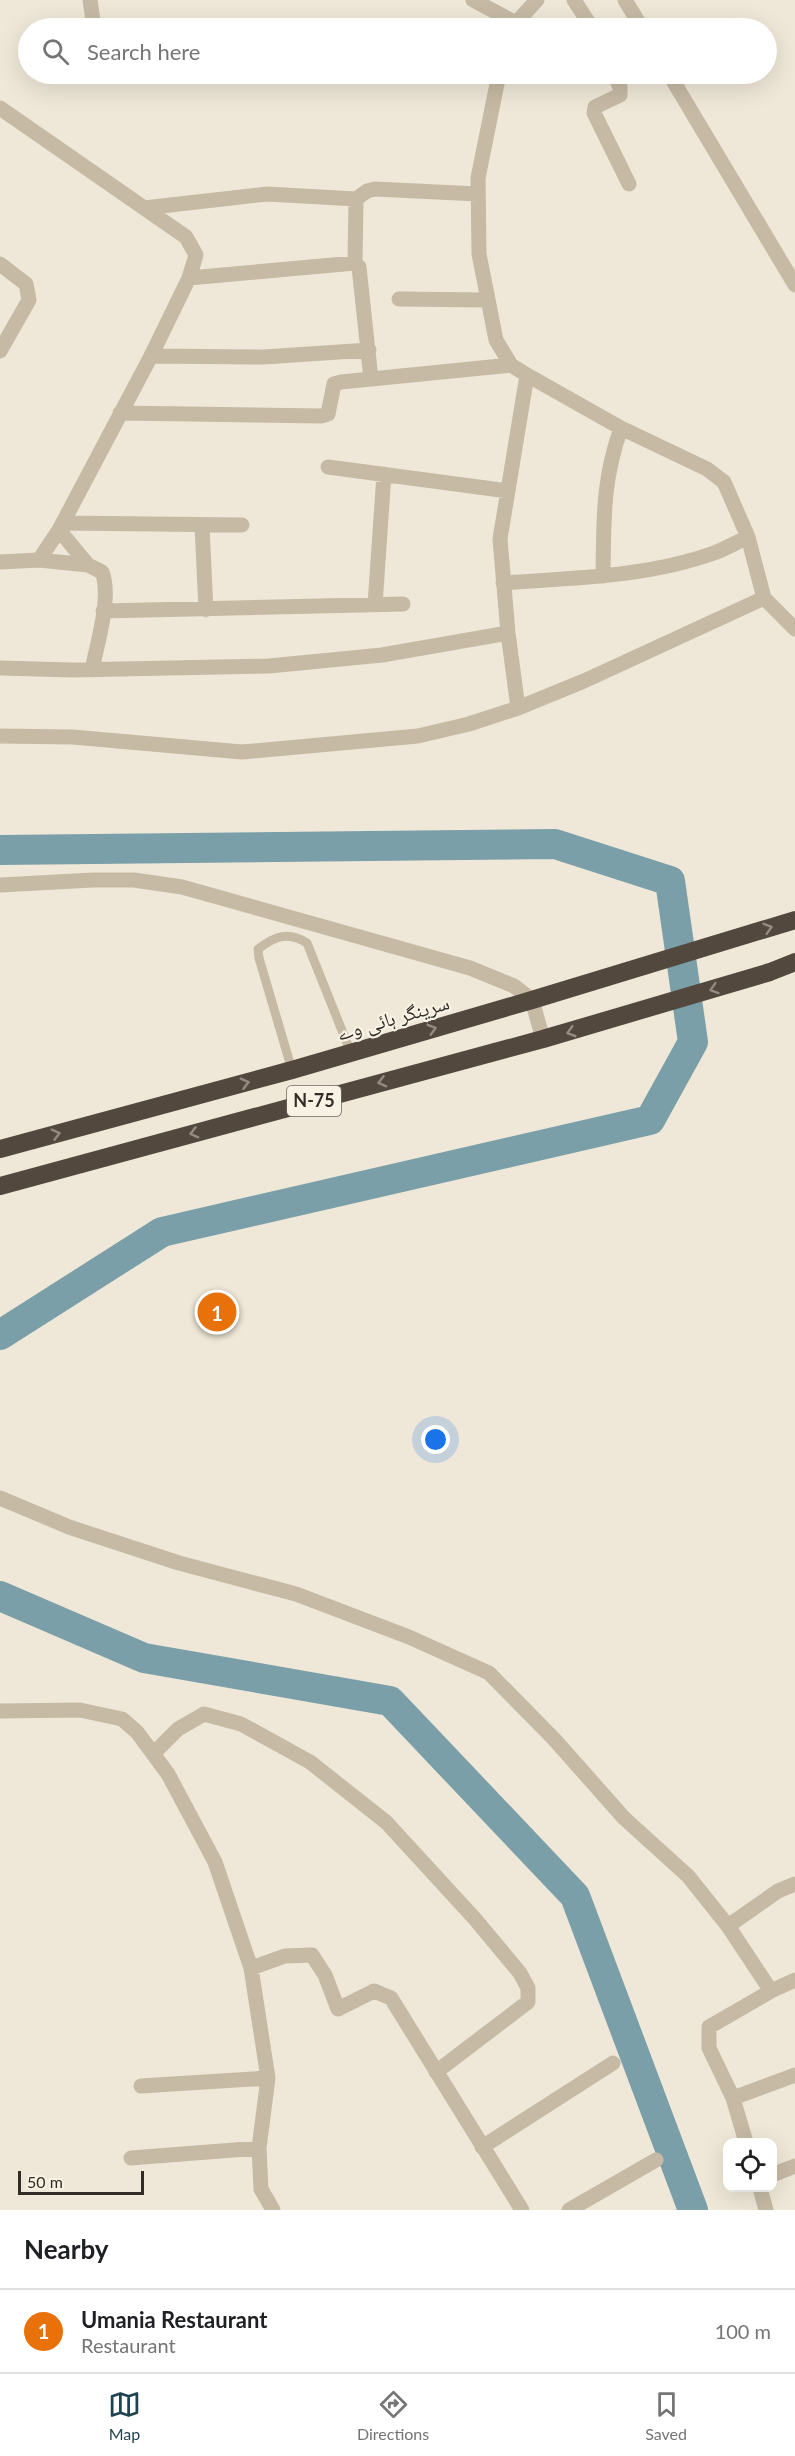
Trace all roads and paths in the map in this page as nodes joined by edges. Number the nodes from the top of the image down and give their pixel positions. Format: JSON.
{"nodes":[{"id":1,"x":90,"y":0,"type":"edge"},
{"id":2,"x":473,"y":0,"type":"edge"},
{"id":3,"x":537,"y":0,"type":"edge"},
{"id":4,"x":574,"y":0,"type":"edge"},
{"id":5,"x":625,"y":0,"type":"edge"},
{"id":6,"x":93,"y":18,"type":"edge"},
{"id":7,"x":502,"y":18,"type":"edge"},
{"id":8,"x":522,"y":18,"type":"edge"},
{"id":9,"x":585,"y":18,"type":"edge"},
{"id":10,"x":636,"y":18,"type":"edge"},
{"id":11,"x":497,"y":84,"type":"edge"},
{"id":12,"x":619,"y":84,"type":"edge"},
{"id":13,"x":675,"y":84,"type":"edge"},
{"id":14,"x":0,"y":108,"type":"edge"},
{"id":15,"x":629,"y":184,"type":"dead end"},
{"id":16,"x":478,"y":194,"type":"junction"},
{"id":17,"x":356,"y":199,"type":"junction"},
{"id":18,"x":144,"y":208,"type":"junction"},
{"id":19,"x":355,"y":263,"type":"junction"},
{"id":20,"x":0,"y":264,"type":"edge"},
{"id":21,"x":189,"y":278,"type":"junction"},
{"id":22,"x":795,"y":285,"type":"edge"},
{"id":23,"x":399,"y":299,"type":"dead end"},
{"id":24,"x":486,"y":300,"type":"junction"},
{"id":25,"x":369,"y":350,"type":"junction"},
{"id":26,"x":0,"y":351,"type":"edge"},
{"id":27,"x":151,"y":356,"type":"junction"},
{"id":28,"x":511,"y":365,"type":"junction"},
{"id":29,"x":527,"y":375,"type":"junction"},
{"id":30,"x":371,"y":379,"type":"junction"},
{"id":31,"x":120,"y":413,"type":"junction"},
{"id":32,"x":621,"y":428,"type":"junction"},
{"id":33,"x":328,"y":467,"type":"dead end"},
{"id":34,"x":384,"y":474,"type":"junction"},
{"id":35,"x":508,"y":491,"type":"junction"},
{"id":36,"x":242,"y":525,"type":"dead end"},
{"id":37,"x":61,"y":526,"type":"junction"},
{"id":38,"x":202,"y":526,"type":"junction"},
{"id":39,"x":747,"y":537,"type":"junction"},
{"id":40,"x":39,"y":560,"type":"junction"},
{"id":41,"x":0,"y":562,"type":"edge"},
{"id":42,"x":88,"y":565,"type":"junction"},
{"id":43,"x":603,"y":576,"type":"junction"},
{"id":44,"x":503,"y":583,"type":"junction"},
{"id":45,"x":764,"y":598,"type":"junction"},
{"id":46,"x":402,"y":604,"type":"dead end"},
{"id":47,"x":375,"y":605,"type":"junction"},
{"id":48,"x":206,"y":610,"type":"junction"},
{"id":49,"x":104,"y":611,"type":"junction"},
{"id":50,"x":795,"y":629,"type":"edge"},
{"id":51,"x":508,"y":633,"type":"junction"},
{"id":52,"x":0,"y":668,"type":"edge"},
{"id":53,"x":92,"y":670,"type":"junction"},
{"id":54,"x":518,"y":708,"type":"junction"},
{"id":55,"x":0,"y":736,"type":"edge"},
{"id":56,"x":0,"y":885,"type":"edge"},
{"id":57,"x":795,"y":920,"type":"edge"},
{"id":58,"x":795,"y":962,"type":"edge"},
{"id":59,"x":532,"y":1000,"type":"junction"},
{"id":60,"x":543,"y":1039,"type":"junction"},
{"id":61,"x":351,"y":1053,"type":"junction"},
{"id":62,"x":292,"y":1070,"type":"junction"},
{"id":63,"x":0,"y":1149,"type":"edge"},
{"id":64,"x":0,"y":1186,"type":"edge"},
{"id":65,"x":0,"y":1498,"type":"edge"},
{"id":66,"x":0,"y":1711,"type":"edge"},
{"id":67,"x":153,"y":1754,"type":"junction"},
{"id":68,"x":795,"y":1884,"type":"edge"},
{"id":69,"x":728,"y":1926,"type":"junction"},
{"id":70,"x":251,"y":1968,"type":"junction"},
{"id":71,"x":795,"y":1980,"type":"edge"},
{"id":72,"x":771,"y":1991,"type":"junction"},
{"id":73,"x":614,"y":2063,"type":"dead end"},
{"id":74,"x":436,"y":2072,"type":"junction"},
{"id":75,"x":795,"y":2075,"type":"edge"},
{"id":76,"x":268,"y":2078,"type":"junction"},
{"id":77,"x":141,"y":2086,"type":"dead end"},
{"id":78,"x":733,"y":2098,"type":"junction"},
{"id":79,"x":745,"y":2138,"type":"edge"},
{"id":80,"x":482,"y":2147,"type":"junction"},
{"id":81,"x":259,"y":2148,"type":"junction"},
{"id":82,"x":131,"y":2158,"type":"dead end"},
{"id":83,"x":656,"y":2160,"type":"dead end"},
{"id":84,"x":795,"y":2166,"type":"edge"},
{"id":85,"x":777,"y":2173,"type":"edge"},
{"id":86,"x":761,"y":2192,"type":"edge"},
{"id":87,"x":273,"y":2210,"type":"edge"},
{"id":88,"x":522,"y":2210,"type":"edge"},
{"id":89,"x":569,"y":2210,"type":"edge"},
{"id":90,"x":766,"y":2210,"type":"edge"}],
"edges":[{"from":1,"to":6,"type":"street"},
{"from":2,"to":7,"type":"street"},
{"from":3,"to":8,"type":"street"},
{"from":4,"to":9,"type":"street"},
{"from":5,"to":10,"type":"street"},
{"from":11,"to":16,"type":"street"},
{"from":12,"to":15,"type":"street"},
{"from":13,"to":22,"type":"street"},
{"from":14,"to":18,"type":"street"},
{"from":16,"to":17,"type":"street"},
{"from":16,"to":24,"type":"street"},
{"from":17,"to":18,"type":"street"},
{"from":17,"to":19,"type":"street"},
{"from":18,"to":21,"type":"street"},
{"from":19,"to":21,"type":"street"},
{"from":19,"to":25,"type":"street"},
{"from":20,"to":26,"type":"street"},
{"from":21,"to":27,"type":"street"},
{"from":23,"to":24,"type":"street"},
{"from":24,"to":28,"type":"street"},
{"from":25,"to":27,"type":"street"},
{"from":25,"to":30,"type":"street"},
{"from":27,"to":31,"type":"street"},
{"from":28,"to":29,"type":"street"},
{"from":28,"to":30,"type":"street"},
{"from":29,"to":32,"type":"street"},
{"from":29,"to":35,"type":"street"},
{"from":30,"to":31,"type":"street"},
{"from":31,"to":37,"type":"street"},
{"from":32,"to":39,"type":"street"},
{"from":32,"to":43,"type":"street"},
{"from":33,"to":34,"type":"street"},
{"from":34,"to":35,"type":"street"},
{"from":34,"to":47,"type":"street"},
{"from":35,"to":44,"type":"street"},
{"from":36,"to":38,"type":"street"},
{"from":37,"to":38,"type":"street"},
{"from":37,"to":40,"type":"street"},
{"from":37,"to":42,"type":"street"},
{"from":38,"to":48,"type":"street"},
{"from":39,"to":43,"type":"street"},
{"from":39,"to":45,"type":"street"},
{"from":40,"to":41,"type":"street"},
{"from":40,"to":42,"type":"street"},
{"from":42,"to":49,"type":"street"},
{"from":43,"to":44,"type":"street"},
{"from":44,"to":51,"type":"street"},
{"from":45,"to":50,"type":"street"},
{"from":45,"to":54,"type":"street"},
{"from":46,"to":47,"type":"street"},
{"from":47,"to":48,"type":"street"},
{"from":48,"to":49,"type":"street"},
{"from":49,"to":53,"type":"street"},
{"from":51,"to":53,"type":"street"},
{"from":51,"to":54,"type":"street"},
{"from":52,"to":53,"type":"street"},
{"from":54,"to":55,"type":"street"},
{"from":56,"to":59,"type":"street"},
{"from":59,"to":57,"type":"highway","name":"سرینگر ہائی وے","number":"N-75","one_way":true},
{"from":58,"to":60,"type":"highway","number":"N-75","one_way":true},
{"from":59,"to":60,"type":"street"},
{"from":61,"to":59,"type":"highway","name":"سرینگر ہائی وے","number":"N-75","one_way":true},
{"from":60,"to":64,"type":"highway","number":"N-75","one_way":true},
{"from":61,"to":62,"type":"highway","name":"سرینگر ہائی وے","number":"N-75"},
{"from":61,"to":62,"type":"lane"},
{"from":63,"to":62,"type":"highway","name":"سرینگر ہائی وے","number":"N-75","one_way":true},
{"from":65,"to":69,"type":"street"},
{"from":66,"to":67,"type":"street"},
{"from":67,"to":70,"type":"street"},
{"from":67,"to":74,"type":"street"},
{"from":68,"to":69,"type":"street"},
{"from":69,"to":72,"type":"street"},
{"from":70,"to":74,"type":"street"},
{"from":70,"to":76,"type":"street"},
{"from":71,"to":72,"type":"street"},
{"from":72,"to":78,"type":"street"},
{"from":73,"to":80,"type":"street"},
{"from":74,"to":80,"type":"street"},
{"from":75,"to":78,"type":"street"},
{"from":76,"to":77,"type":"street"},
{"from":76,"to":81,"type":"street"},
{"from":78,"to":79,"type":"street"},
{"from":80,"to":88,"type":"street"},
{"from":81,"to":82,"type":"street"},
{"from":81,"to":87,"type":"street"},
{"from":83,"to":89,"type":"street"},
{"from":84,"to":85,"type":"street"},
{"from":86,"to":90,"type":"street"}]}
